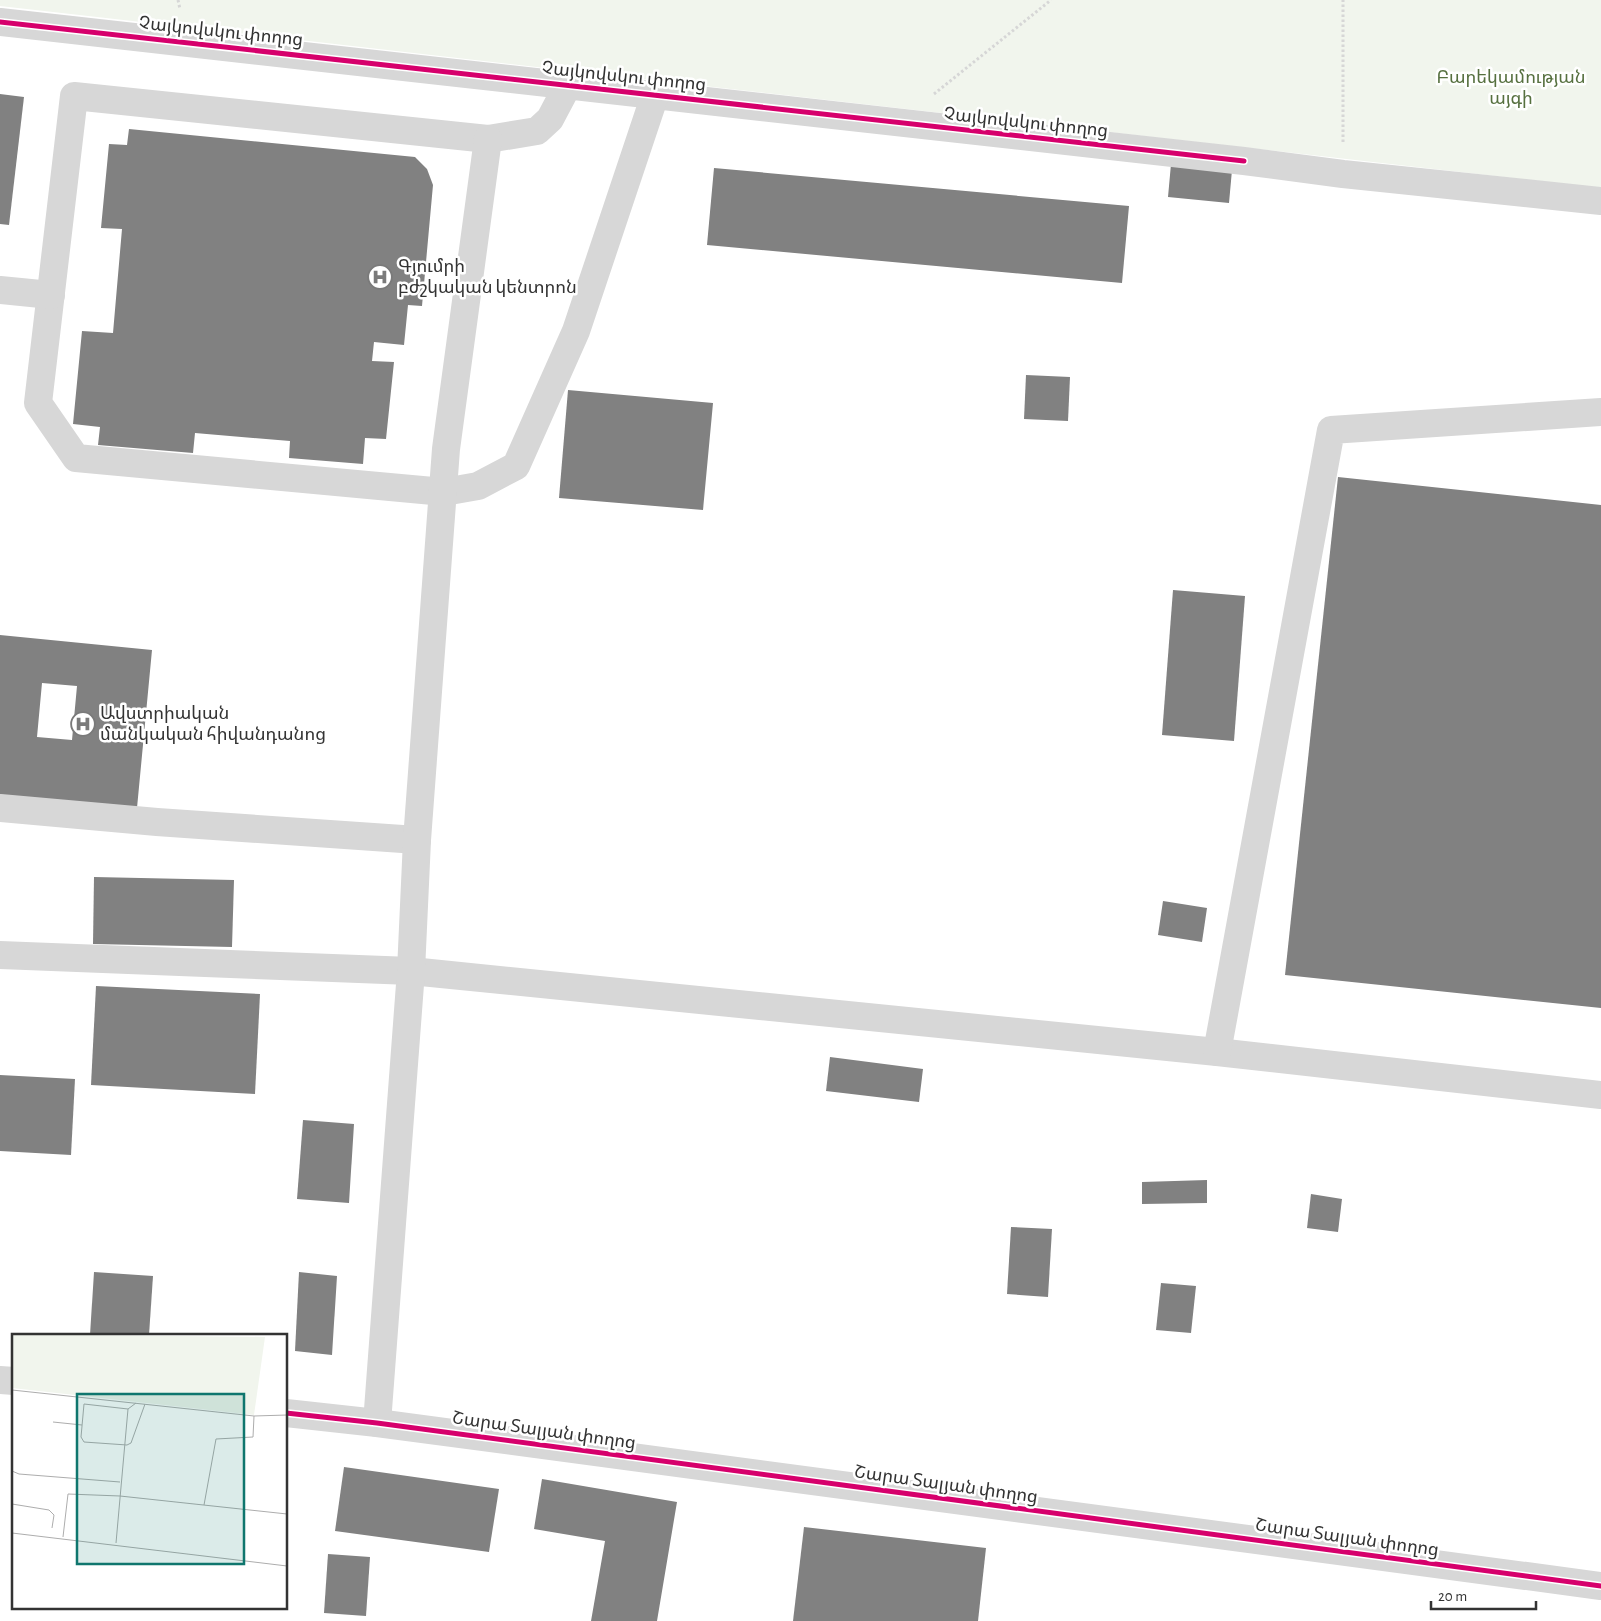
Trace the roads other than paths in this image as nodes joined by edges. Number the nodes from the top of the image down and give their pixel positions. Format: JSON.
{"nodes":[{"id":1,"x":0,"y":22,"type":"edge"},
{"id":2,"x":568,"y":85,"type":"junction"},
{"id":3,"x":655,"y":95,"type":"junction"},
{"id":4,"x":488,"y":138,"type":"junction"},
{"id":5,"x":1601,"y":201,"type":"edge"},
{"id":6,"x":0,"y":290,"type":"edge"},
{"id":7,"x":51,"y":295,"type":"junction"},
{"id":8,"x":1601,"y":412,"type":"edge"},
{"id":9,"x":444,"y":492,"type":"junction"},
{"id":10,"x":0,"y":808,"type":"edge"},
{"id":11,"x":417,"y":840,"type":"junction"},
{"id":12,"x":0,"y":955,"type":"edge"},
{"id":13,"x":411,"y":971,"type":"junction"},
{"id":14,"x":1217,"y":1052,"type":"junction"},
{"id":15,"x":1601,"y":1095,"type":"edge"},
{"id":16,"x":288,"y":1413,"type":"edge"},
{"id":17,"x":377,"y":1423,"type":"junction"},
{"id":18,"x":1601,"y":1586,"type":"edge"}],
"edges":[{"from":1,"to":2,"type":"street","name":"Չայկովսկու փողոց"},
{"from":2,"to":3,"type":"street","name":"Չայկովսկու փողոց"},
{"from":2,"to":4,"type":"street"},
{"from":3,"to":5,"type":"street","name":"Չայկովսկու փողոց"},
{"from":3,"to":9,"type":"street"},
{"from":4,"to":7,"type":"street"},
{"from":4,"to":9,"type":"street"},
{"from":6,"to":7,"type":"street"},
{"from":7,"to":9,"type":"street"},
{"from":8,"to":14,"type":"street"},
{"from":9,"to":11,"type":"street"},
{"from":10,"to":11,"type":"street"},
{"from":11,"to":13,"type":"street"},
{"from":12,"to":13,"type":"street"},
{"from":13,"to":14,"type":"street"},
{"from":13,"to":17,"type":"street"},
{"from":14,"to":15,"type":"street"},
{"from":16,"to":17,"type":"street","name":"Շարա Տալյան փողոց"},
{"from":17,"to":18,"type":"street","name":"Շարա Տալյան փողոց"}]}
